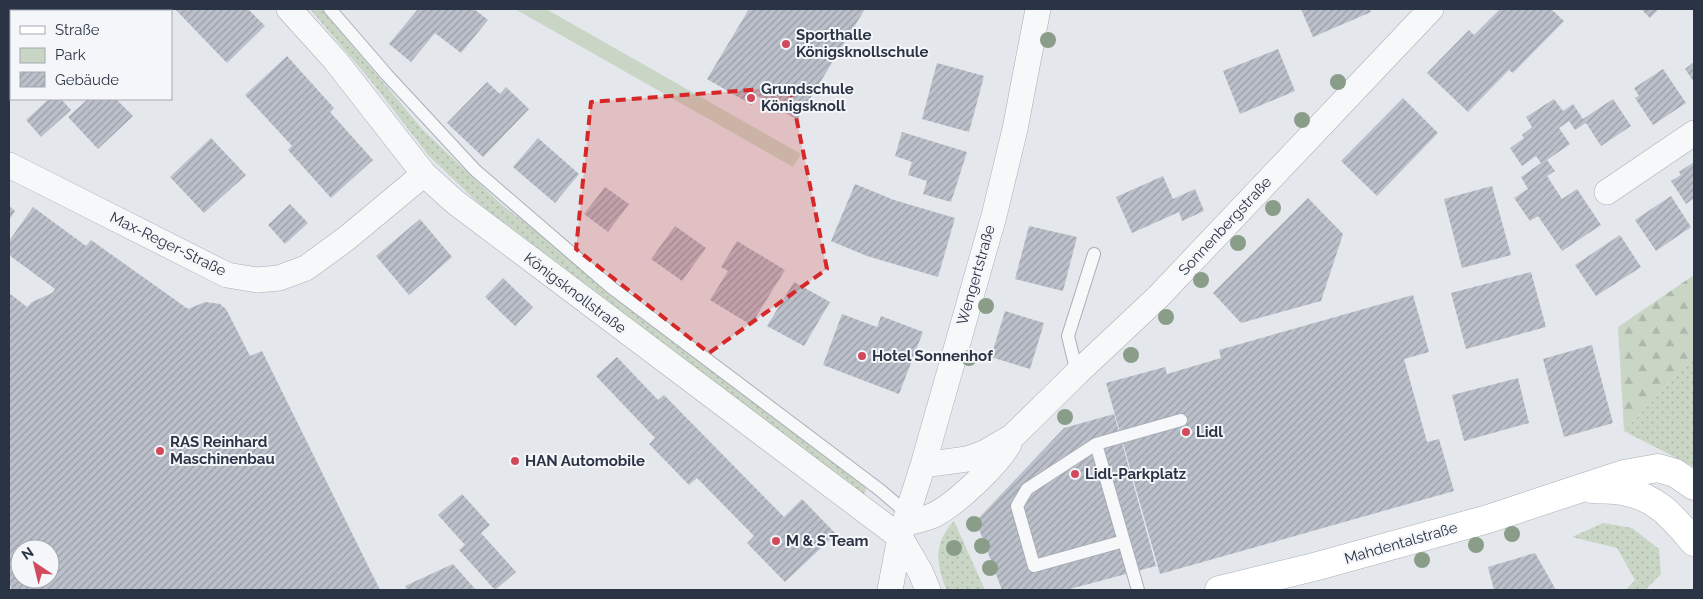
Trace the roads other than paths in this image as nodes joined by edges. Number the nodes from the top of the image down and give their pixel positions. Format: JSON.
{"nodes":[{"id":1,"x":289,"y":9,"type":"edge"},
{"id":2,"x":330,"y":9,"type":"edge"},
{"id":3,"x":1038,"y":9,"type":"edge"},
{"id":4,"x":1431,"y":9,"type":"edge"},
{"id":5,"x":1694,"y":133,"type":"edge"},
{"id":6,"x":9,"y":165,"type":"edge"},
{"id":7,"x":424,"y":174,"type":"junction"},
{"id":8,"x":1607,"y":192,"type":"dead end"},
{"id":9,"x":1094,"y":254,"type":"dead end"},
{"id":10,"x":1077,"y":373,"type":"junction"},
{"id":11,"x":1181,"y":420,"type":"dead end"},
{"id":12,"x":1013,"y":436,"type":"junction"},
{"id":13,"x":1096,"y":444,"type":"junction"},
{"id":14,"x":923,"y":465,"type":"junction"},
{"id":15,"x":1694,"y":486,"type":"edge"},
{"id":16,"x":1581,"y":489,"type":"junction"},
{"id":17,"x":904,"y":525,"type":"junction"},
{"id":18,"x":1124,"y":541,"type":"junction"},
{"id":19,"x":1694,"y":542,"type":"edge"},
{"id":20,"x":890,"y":590,"type":"edge"},
{"id":21,"x":928,"y":590,"type":"edge"},
{"id":22,"x":1138,"y":590,"type":"edge"},
{"id":23,"x":1218,"y":590,"type":"edge"}],
"edges":[{"from":1,"to":7,"type":"street","name":"Königsknollstraße"},
{"from":2,"to":17,"type":"lane","name":"Königsknollstraße"},
{"from":3,"to":14,"type":"street","name":"Wengertstraße"},
{"from":4,"to":10,"type":"street","name":"Sonnenbergstraße"},
{"from":5,"to":8,"type":"street"},
{"from":6,"to":7,"type":"street","name":"Max-Reger-Straße"},
{"from":7,"to":17,"type":"street","name":"Königsknollstraße"},
{"from":9,"to":10,"type":"lane"},
{"from":10,"to":12,"type":"street","name":"Sonnenbergstraße"},
{"from":11,"to":13,"type":"lane"},
{"from":12,"to":14,"type":"street","name":"Sonnenbergstraße"},
{"from":12,"to":17,"type":"street","name":"Sonnenbergstraße"},
{"from":13,"to":18,"type":"lane"},
{"from":13,"to":18,"type":"lane"},
{"from":14,"to":17,"type":"street","name":"Wengertstraße"},
{"from":15,"to":16,"type":"main road","name":"Mahdentalstraße"},
{"from":16,"to":19,"type":"main road","name":"Mahdentalstraße"},
{"from":16,"to":23,"type":"main road","name":"Mahdentalstraße"},
{"from":17,"to":20,"type":"street","name":"Wengertstraße"},
{"from":17,"to":21,"type":"street"},
{"from":18,"to":22,"type":"lane"}]}
